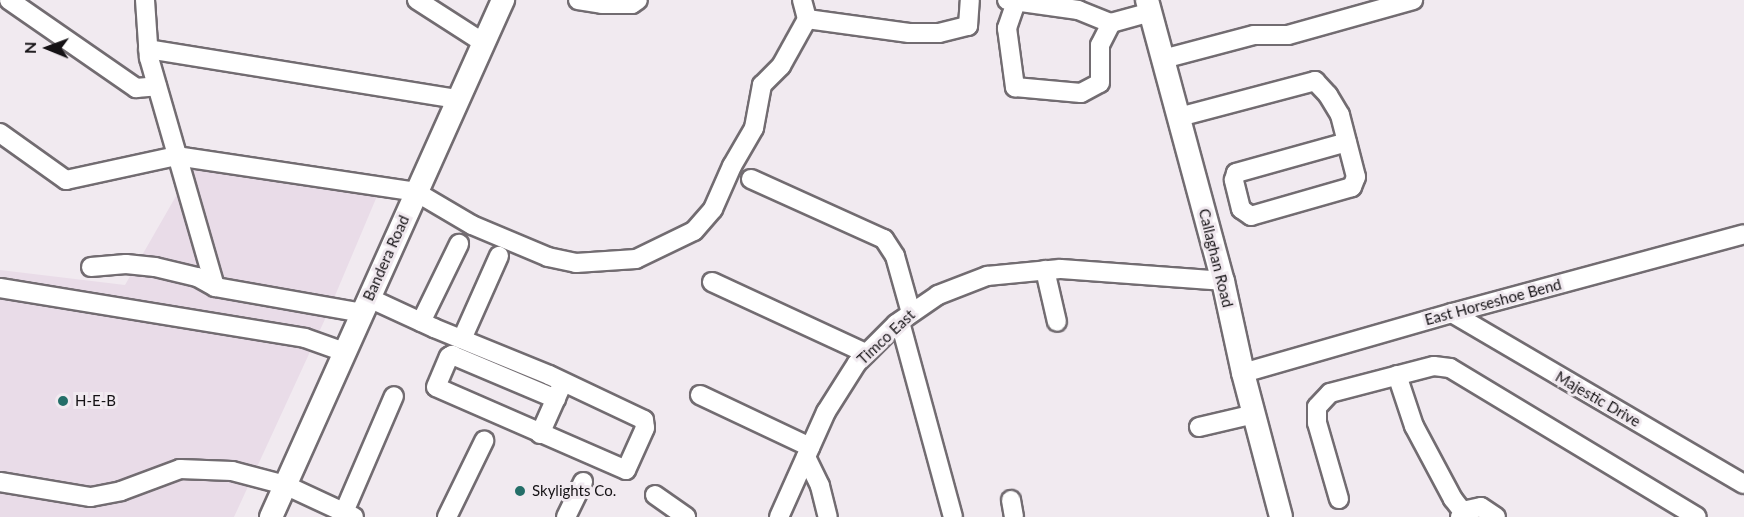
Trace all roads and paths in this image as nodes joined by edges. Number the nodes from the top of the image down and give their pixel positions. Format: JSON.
{"nodes":[{"id":1,"x":9,"y":0,"type":"edge"},
{"id":2,"x":145,"y":0,"type":"edge"},
{"id":3,"x":417,"y":0,"type":"edge"},
{"id":4,"x":503,"y":0,"type":"edge"},
{"id":5,"x":578,"y":0,"type":"edge"},
{"id":6,"x":638,"y":0,"type":"edge"},
{"id":7,"x":802,"y":0,"type":"edge"},
{"id":8,"x":970,"y":0,"type":"edge"},
{"id":9,"x":1413,"y":0,"type":"edge"},
{"id":10,"x":1012,"y":1,"type":"edge"},
{"id":11,"x":1149,"y":6,"type":"edge"},
{"id":12,"x":807,"y":19,"type":"junction"},
{"id":13,"x":1111,"y":23,"type":"junction"},
{"id":14,"x":484,"y":43,"type":"junction"},
{"id":15,"x":148,"y":49,"type":"junction"},
{"id":16,"x":1163,"y":59,"type":"junction"},
{"id":17,"x":157,"y":86,"type":"junction"},
{"id":18,"x":458,"y":99,"type":"junction"},
{"id":19,"x":1179,"y":117,"type":"junction"},
{"id":20,"x":0,"y":133,"type":"edge"},
{"id":21,"x":1347,"y":142,"type":"junction"},
{"id":22,"x":176,"y":156,"type":"junction"},
{"id":23,"x":751,"y":179,"type":"dead end"},
{"id":24,"x":416,"y":192,"type":"junction"},
{"id":25,"x":1744,"y":234,"type":"edge"},
{"id":26,"x":459,"y":243,"type":"dead end"},
{"id":27,"x":499,"y":256,"type":"dead end"},
{"id":28,"x":91,"y":267,"type":"dead end"},
{"id":29,"x":1045,"y":270,"type":"junction"},
{"id":30,"x":1223,"y":281,"type":"junction"},
{"id":31,"x":711,"y":282,"type":"dead end"},
{"id":32,"x":215,"y":287,"type":"junction"},
{"id":33,"x":0,"y":288,"type":"edge"},
{"id":34,"x":365,"y":305,"type":"junction"},
{"id":35,"x":1452,"y":313,"type":"junction"},
{"id":36,"x":905,"y":317,"type":"junction"},
{"id":37,"x":422,"y":322,"type":"junction"},
{"id":38,"x":1057,"y":322,"type":"dead end"},
{"id":39,"x":462,"y":339,"type":"junction"},
{"id":40,"x":344,"y":352,"type":"junction"},
{"id":41,"x":866,"y":353,"type":"junction"},
{"id":42,"x":1243,"y":373,"type":"junction"},
{"id":43,"x":1397,"y":375,"type":"junction"},
{"id":44,"x":564,"y":381,"type":"junction"},
{"id":45,"x":700,"y":395,"type":"dead end"},
{"id":46,"x":394,"y":396,"type":"dead end"},
{"id":47,"x":556,"y":399,"type":"junction"},
{"id":48,"x":1254,"y":414,"type":"junction"},
{"id":49,"x":1199,"y":427,"type":"dead end"},
{"id":50,"x":540,"y":434,"type":"junction"},
{"id":51,"x":484,"y":441,"type":"dead end"},
{"id":52,"x":808,"y":452,"type":"junction"},
{"id":53,"x":0,"y":482,"type":"edge"},
{"id":54,"x":583,"y":482,"type":"dead end"},
{"id":55,"x":1744,"y":484,"type":"edge"},
{"id":56,"x":285,"y":485,"type":"junction"},
{"id":57,"x":655,"y":495,"type":"dead end"},
{"id":58,"x":1340,"y":499,"type":"dead end"},
{"id":59,"x":349,"y":515,"type":"edge"},
{"id":60,"x":1462,"y":515,"type":"edge"},
{"id":61,"x":271,"y":517,"type":"edge"},
{"id":62,"x":447,"y":517,"type":"edge"},
{"id":63,"x":566,"y":517,"type":"edge"},
{"id":64,"x":686,"y":517,"type":"edge"},
{"id":65,"x":779,"y":517,"type":"edge"},
{"id":66,"x":828,"y":517,"type":"edge"},
{"id":67,"x":953,"y":517,"type":"edge"},
{"id":68,"x":1281,"y":517,"type":"edge"},
{"id":69,"x":1496,"y":517,"type":"edge"},
{"id":70,"x":1697,"y":517,"type":"edge"}],
"edges":[{"from":1,"to":17,"type":"street"},
{"from":2,"to":15,"type":"street"},
{"from":3,"to":14,"type":"street"},
{"from":4,"to":14,"type":"main road","name":"Bandera Road"},
{"from":5,"to":6,"type":"street"},
{"from":7,"to":12,"type":"street"},
{"from":8,"to":12,"type":"street"},
{"from":9,"to":16,"type":"street"},
{"from":10,"to":13,"type":"street"},
{"from":10,"to":13,"type":"street"},
{"from":11,"to":13,"type":"street"},
{"from":11,"to":16,"type":"main road","name":"Callaghan Road"},
{"from":12,"to":24,"type":"street"},
{"from":14,"to":18,"type":"main road","name":"Bandera Road"},
{"from":15,"to":17,"type":"street"},
{"from":15,"to":18,"type":"street"},
{"from":16,"to":19,"type":"main road","name":"Callaghan Road"},
{"from":17,"to":22,"type":"street"},
{"from":18,"to":24,"type":"main road","name":"Bandera Road"},
{"from":19,"to":21,"type":"street"},
{"from":19,"to":30,"type":"main road","name":"Callaghan Road"},
{"from":20,"to":22,"type":"street"},
{"from":21,"to":21,"type":"street"},
{"from":22,"to":24,"type":"street"},
{"from":22,"to":32,"type":"street"},
{"from":23,"to":36,"type":"street"},
{"from":24,"to":34,"type":"main road","name":"Bandera Road"},
{"from":25,"to":35,"type":"street","name":"East Horseshoe Bend"},
{"from":26,"to":37,"type":"street"},
{"from":27,"to":39,"type":"street"},
{"from":28,"to":32,"type":"street"},
{"from":29,"to":30,"type":"street","name":"Timco East"},
{"from":29,"to":36,"type":"street","name":"Timco East"},
{"from":29,"to":38,"type":"street"},
{"from":30,"to":42,"type":"main road","name":"Callaghan Road"},
{"from":31,"to":41,"type":"street"},
{"from":32,"to":34,"type":"street"},
{"from":33,"to":40,"type":"street"},
{"from":34,"to":37,"type":"street"},
{"from":34,"to":40,"type":"main road","name":"Bandera Road"},
{"from":35,"to":42,"type":"street","name":"East Horseshoe Bend"},
{"from":35,"to":55,"type":"street","name":"Majestic Drive"},
{"from":36,"to":41,"type":"street","name":"Timco East"},
{"from":36,"to":67,"type":"street"},
{"from":37,"to":39,"type":"street"},
{"from":39,"to":44,"type":"street"},
{"from":40,"to":56,"type":"main road","name":"Bandera Road"},
{"from":41,"to":52,"type":"street","name":"Timco East"},
{"from":42,"to":48,"type":"main road","name":"Callaghan Road"},
{"from":43,"to":58,"type":"street"},
{"from":43,"to":60,"type":"street"},
{"from":43,"to":70,"type":"street"},
{"from":44,"to":47,"type":"street"},
{"from":44,"to":50,"type":"street"},
{"from":45,"to":52,"type":"street"},
{"from":46,"to":59,"type":"street"},
{"from":47,"to":50,"type":"street"},
{"from":47,"to":50,"type":"street"},
{"from":48,"to":49,"type":"street"},
{"from":48,"to":68,"type":"main road","name":"Callaghan Road"},
{"from":51,"to":62,"type":"street"},
{"from":52,"to":65,"type":"street","name":"Timco East"},
{"from":52,"to":66,"type":"street"},
{"from":53,"to":56,"type":"street"},
{"from":54,"to":63,"type":"street"},
{"from":56,"to":59,"type":"street"},
{"from":56,"to":61,"type":"main road","name":"Bandera Road"},
{"from":57,"to":64,"type":"street"},
{"from":60,"to":69,"type":"street"}]}
